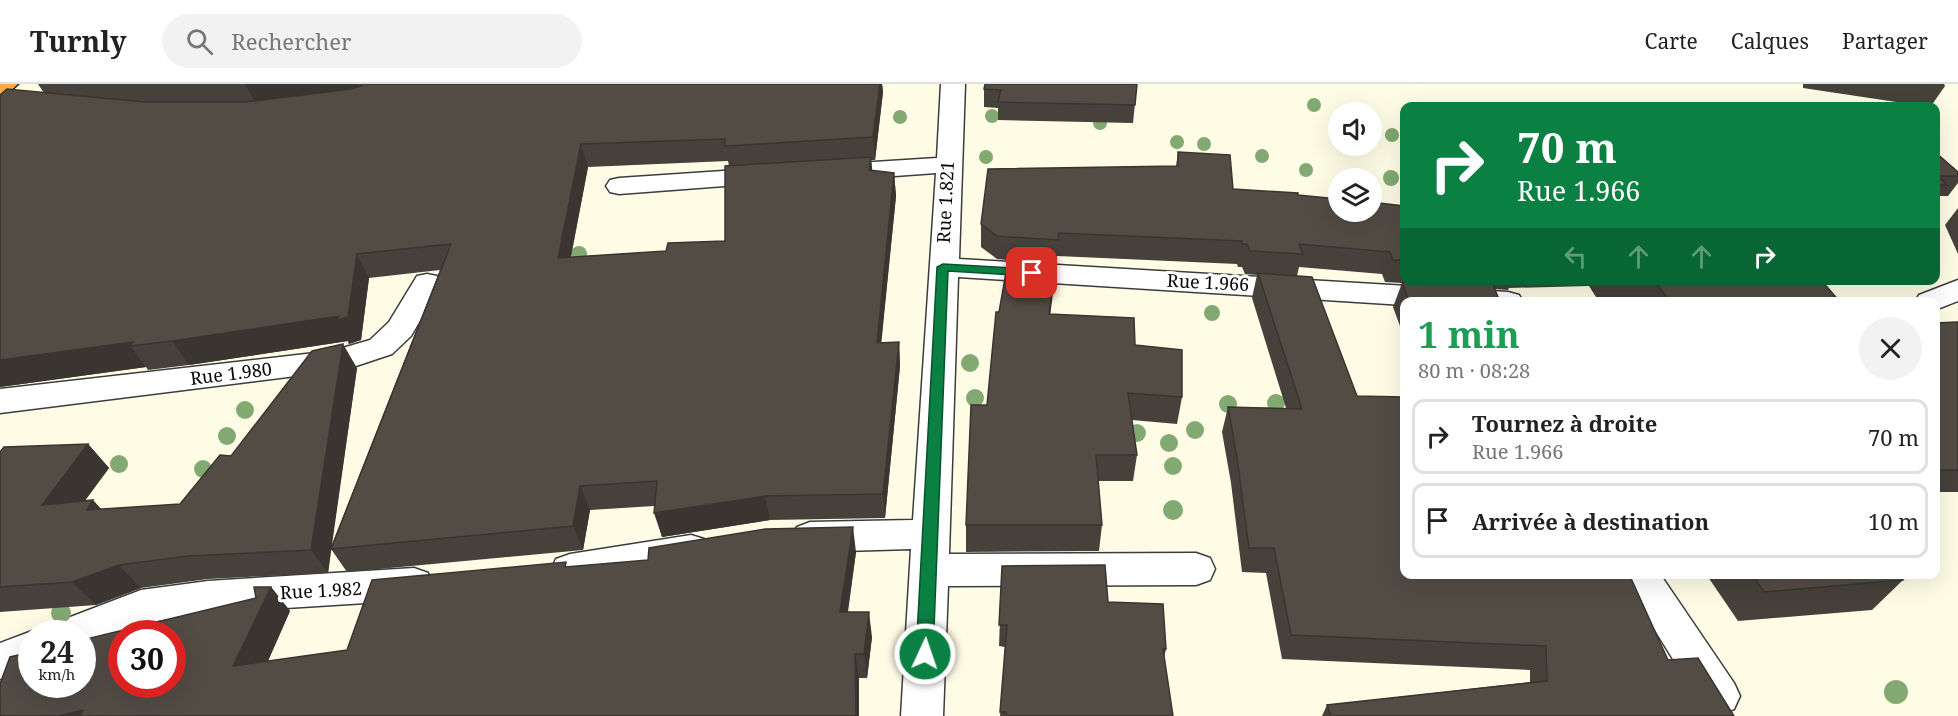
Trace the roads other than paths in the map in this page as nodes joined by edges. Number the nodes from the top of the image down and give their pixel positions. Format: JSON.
{"nodes":[{"id":1,"x":6,"y":84,"type":"edge"},
{"id":2,"x":953,"y":84,"type":"edge"},
{"id":3,"x":0,"y":88,"type":"edge"},
{"id":4,"x":947,"y":165,"type":"junction"},
{"id":5,"x":619,"y":186,"type":"dead end"},
{"id":6,"x":943,"y":267,"type":"junction"},
{"id":7,"x":427,"y":283,"type":"dead end"},
{"id":8,"x":1958,"y":289,"type":"edge"},
{"id":9,"x":1414,"y":297,"type":"edge"},
{"id":10,"x":1940,"y":297,"type":"edge"},
{"id":11,"x":0,"y":401,"type":"edge"},
{"id":12,"x":781,"y":537,"type":"edge"},
{"id":13,"x":724,"y":545,"type":"edge"},
{"id":14,"x":929,"y":552,"type":"junction"},
{"id":15,"x":1196,"y":569,"type":"dead end"},
{"id":16,"x":539,"y":573,"type":"edge"},
{"id":17,"x":1642,"y":579,"type":"edge"},
{"id":18,"x":445,"y":581,"type":"edge"},
{"id":19,"x":96,"y":624,"type":"edge"},
{"id":20,"x":18,"y":654,"type":"edge"},
{"id":21,"x":0,"y":661,"type":"edge"},
{"id":22,"x":1721,"y":698,"type":"edge"},
{"id":23,"x":922,"y":716,"type":"edge"}],
"edges":[{"from":1,"to":3,"type":"highway"},
{"from":2,"to":4,"type":"street","name":"Rue 1.821"},
{"from":4,"to":5,"type":"street"},
{"from":4,"to":6,"type":"street","name":"Rue 1.821"},
{"from":6,"to":9,"type":"street","name":"Rue 1.966"},
{"from":6,"to":14,"type":"street","name":"Rue 1.821"},
{"from":7,"to":11,"type":"street","name":"Rue 1.980"},
{"from":8,"to":10,"type":"street"},
{"from":12,"to":14,"type":"street"},
{"from":13,"to":16,"type":"street"},
{"from":14,"to":15,"type":"street"},
{"from":14,"to":23,"type":"street","name":"Rue 1.821"},
{"from":17,"to":22,"type":"street"},
{"from":18,"to":19,"type":"street","name":"Rue 1.982"},
{"from":20,"to":21,"type":"street"}]}
